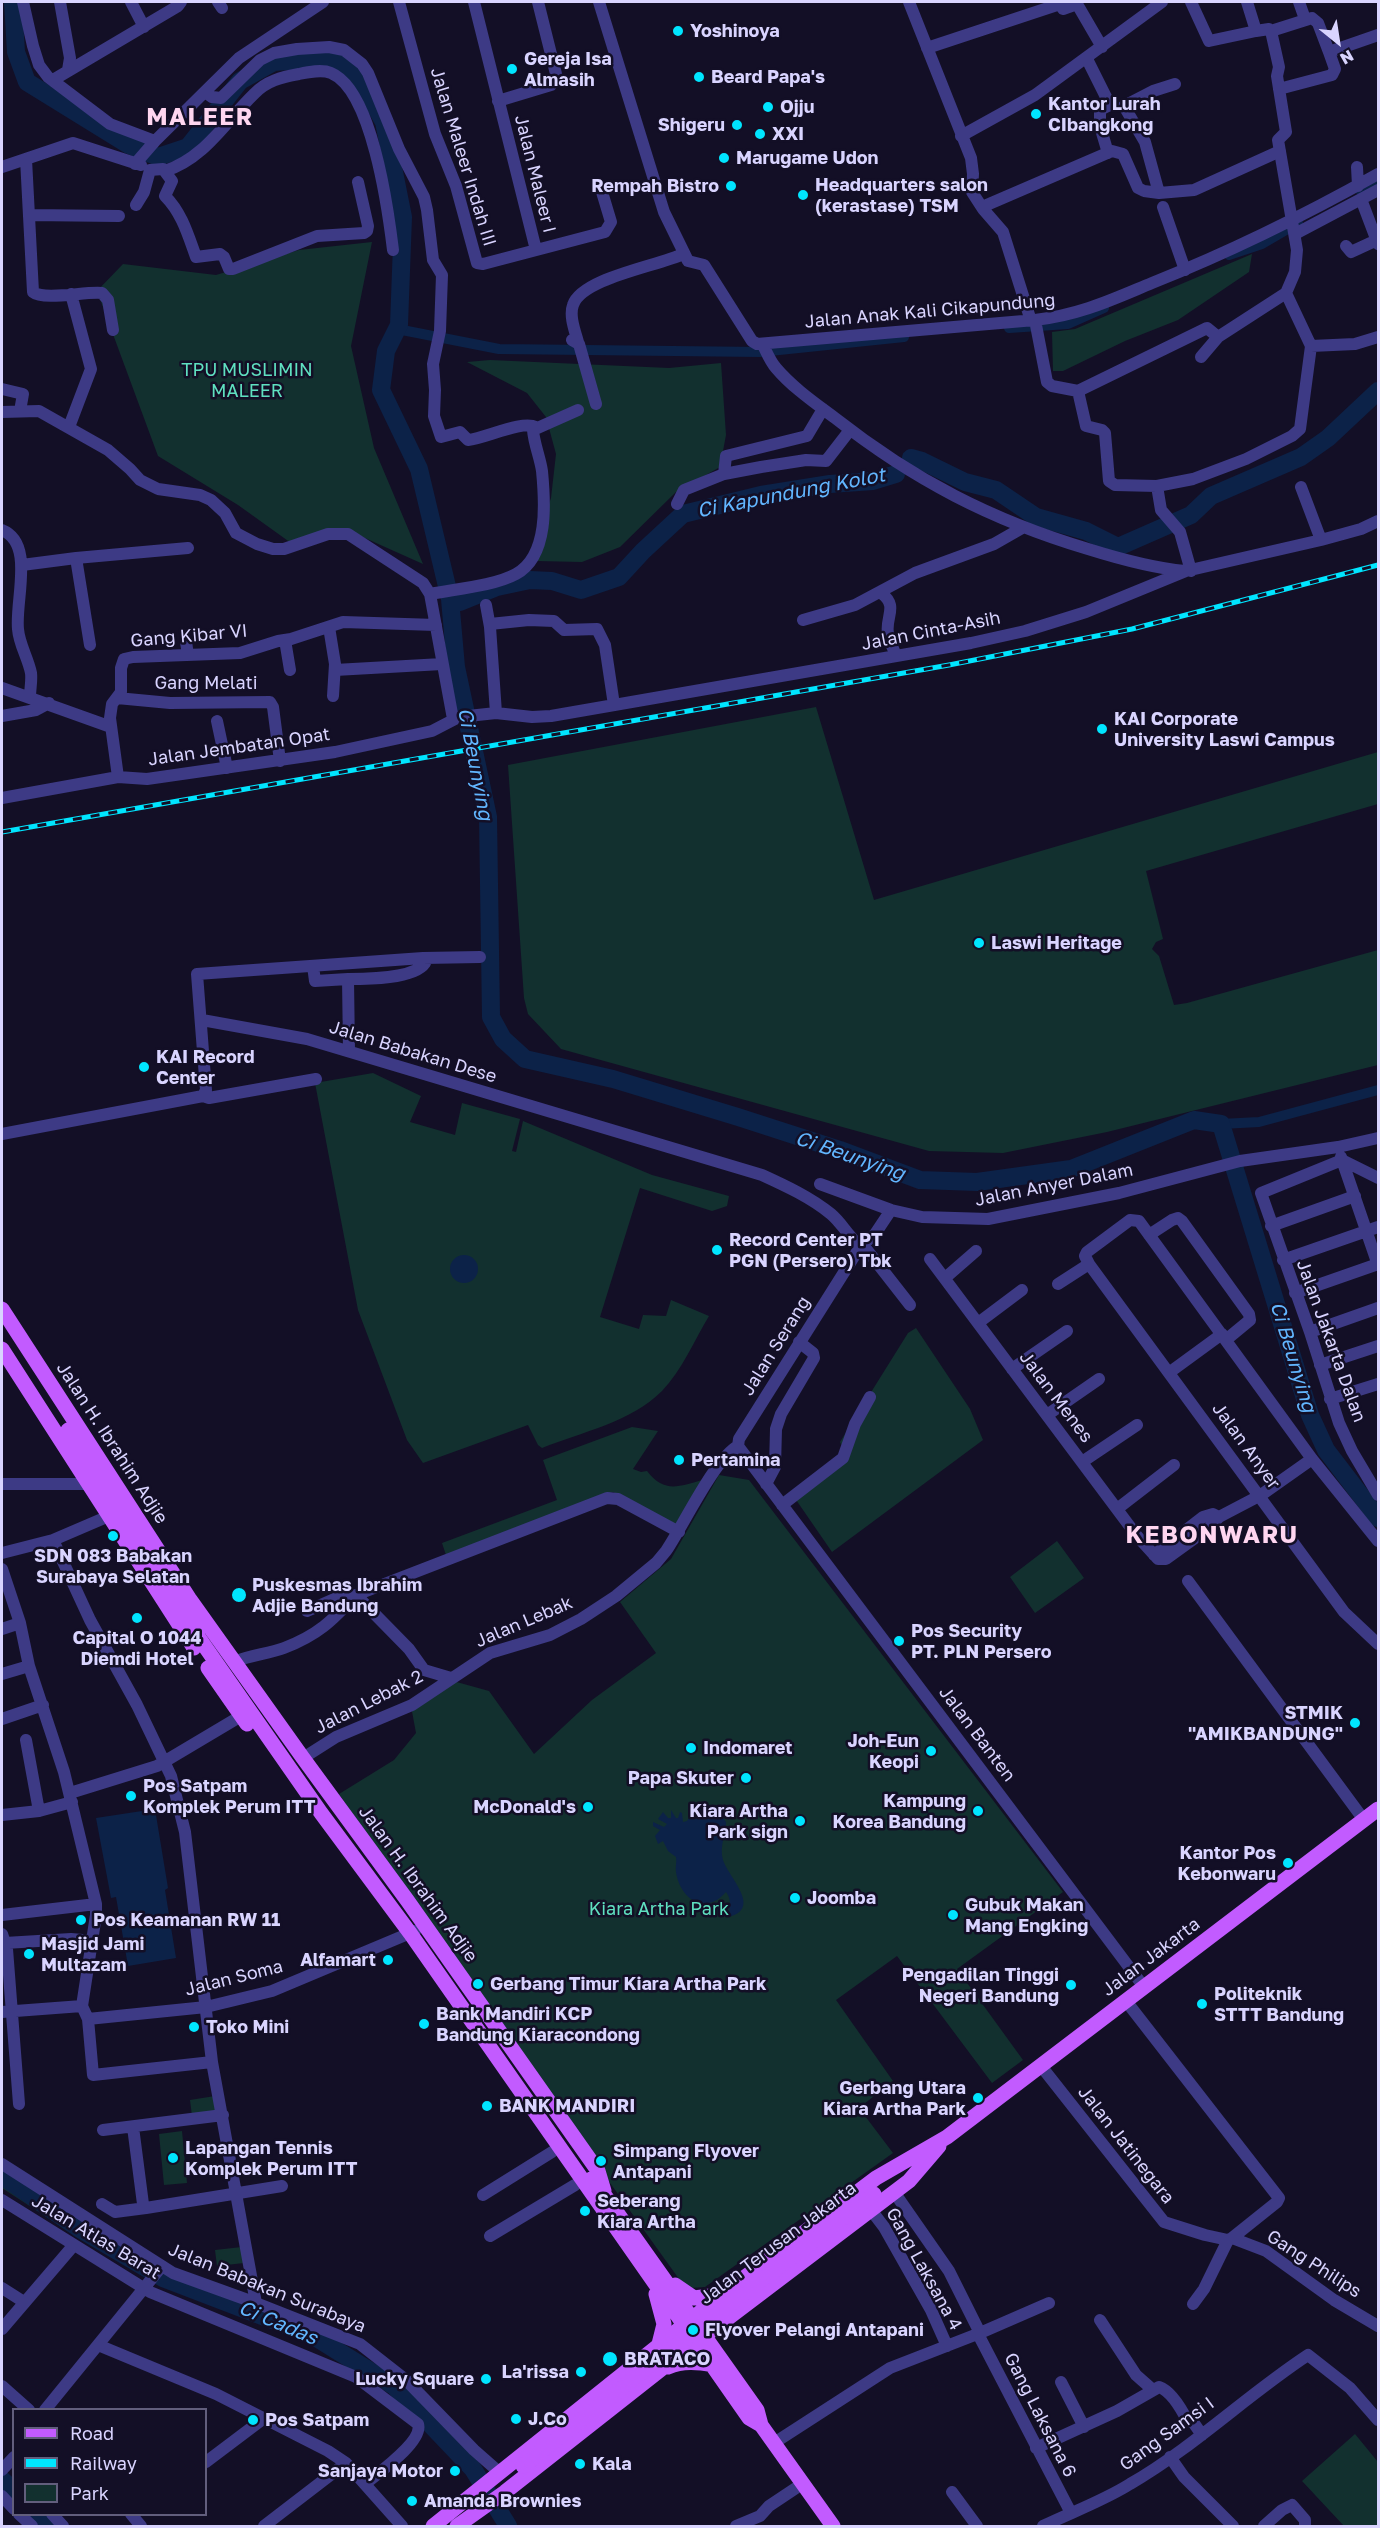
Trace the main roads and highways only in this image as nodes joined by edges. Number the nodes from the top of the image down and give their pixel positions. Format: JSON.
{"nodes":[{"id":1,"x":2,"y":1310,"type":"edge"},
{"id":2,"x":2,"y":1327,"type":"edge"},
{"id":3,"x":2,"y":1349,"type":"edge"},
{"id":4,"x":113,"y":1508,"type":"junction"},
{"id":5,"x":148,"y":1534,"type":"junction"},
{"id":6,"x":181,"y":1605,"type":"junction"},
{"id":7,"x":202,"y":1636,"type":"junction"},
{"id":8,"x":1378,"y":1809,"type":"edge"},
{"id":9,"x":402,"y":1903,"type":"junction"},
{"id":10,"x":408,"y":1934,"type":"junction"},
{"id":11,"x":426,"y":1965,"type":"junction"},
{"id":12,"x":947,"y":2137,"type":"junction"},
{"id":13,"x":602,"y":2200,"type":"junction"},
{"id":14,"x":654,"y":2275,"type":"junction"},
{"id":15,"x":724,"y":2293,"type":"junction"},
{"id":16,"x":728,"y":2319,"type":"junction"},
{"id":17,"x":688,"y":2321,"type":"junction"},
{"id":18,"x":701,"y":2339,"type":"junction"},
{"id":19,"x":662,"y":2341,"type":"junction"},
{"id":20,"x":674,"y":2359,"type":"junction"},
{"id":21,"x":713,"y":2366,"type":"junction"},
{"id":22,"x":659,"y":2370,"type":"junction"},
{"id":23,"x":730,"y":2371,"type":"junction"},
{"id":24,"x":761,"y":2425,"type":"junction"},
{"id":25,"x":499,"y":2482,"type":"junction"},
{"id":26,"x":483,"y":2497,"type":"junction"},
{"id":27,"x":433,"y":2526,"type":"edge"},
{"id":28,"x":457,"y":2526,"type":"edge"},
{"id":29,"x":833,"y":2526,"type":"edge"}],
"edges":[{"from":1,"to":5,"type":"main road","name":"Jalan H. Ibrahim Adjie"},
{"from":2,"to":4,"type":"main road"},
{"from":3,"to":4,"type":"main road"},
{"from":4,"to":5,"type":"main road"},
{"from":4,"to":6,"type":"main road"},
{"from":4,"to":6,"type":"main road","name":"Jalan H. Ibrahim Adjie"},
{"from":5,"to":6,"type":"main road","name":"Jalan H. Ibrahim Adjie"},
{"from":6,"to":7,"type":"main road","name":"Jalan H. Ibrahim Adjie"},
{"from":6,"to":9,"type":"main road","name":"Jalan H. Ibrahim Adjie"},
{"from":6,"to":10,"type":"main road","name":"Jalan H. Ibrahim Adjie"},
{"from":7,"to":9,"type":"main road","name":"Jalan H. Ibrahim Adjie"},
{"from":7,"to":10,"type":"main road","name":"Jalan H. Ibrahim Adjie"},
{"from":8,"to":12,"type":"main road","name":"Jalan Jakarta"},
{"from":9,"to":10,"type":"main road","name":"Jalan H. Ibrahim Adjie"},
{"from":9,"to":13,"type":"main road","name":"Jalan H. Ibrahim Adjie"},
{"from":10,"to":11,"type":"main road","name":"Jalan H. Ibrahim Adjie"},
{"from":10,"to":13,"type":"main road","name":"Jalan H. Ibrahim Adjie"},
{"from":11,"to":13,"type":"main road","name":"Jalan H. Ibrahim Adjie"},
{"from":11,"to":13,"type":"main road","name":"Jalan H. Ibrahim Adjie"},
{"from":12,"to":15,"type":"main road","name":"Jalan Jakarta"},
{"from":12,"to":16,"type":"main road","name":"Jalan Jakarta"},
{"from":12,"to":25,"type":"main road","name":"Jalan Terusan Jakarta","bridge":true},
{"from":13,"to":14,"type":"main road","name":"Jalan H. Ibrahim Adjie"},
{"from":14,"to":15,"type":"main road"},
{"from":14,"to":17,"type":"main road","name":"Jalan H. Ibrahim Adjie"},
{"from":14,"to":19,"type":"main road"},
{"from":15,"to":16,"type":"main road"},
{"from":15,"to":17,"type":"main road","name":"Jalan Jakarta"},
{"from":16,"to":18,"type":"main road","name":"Jalan Jakarta"},
{"from":16,"to":23,"type":"main road"},
{"from":17,"to":18,"type":"main road","name":"Jalan H. Ibrahim Adjie"},
{"from":17,"to":19,"type":"main road"},
{"from":18,"to":20,"type":"main road"},
{"from":18,"to":21,"type":"main road","name":"Jalan H. Ibrahim Adjie"},
{"from":18,"to":23,"type":"main road","name":"Jalan H. Ibrahim Adjie"},
{"from":19,"to":20,"type":"main road"},
{"from":19,"to":25,"type":"main road"},
{"from":20,"to":22,"type":"main road"},
{"from":21,"to":22,"type":"main road"},
{"from":21,"to":24,"type":"main road","name":"Jalan H. Ibrahim Adjie"},
{"from":22,"to":25,"type":"main road"},
{"from":23,"to":24,"type":"main road","name":"Jalan H. Ibrahim Adjie"},
{"from":24,"to":29,"type":"main road","name":"Jalan H. Ibrahim Adjie"},
{"from":25,"to":26,"type":"main road"},
{"from":26,"to":27,"type":"main road"},
{"from":26,"to":28,"type":"main road"}]}
